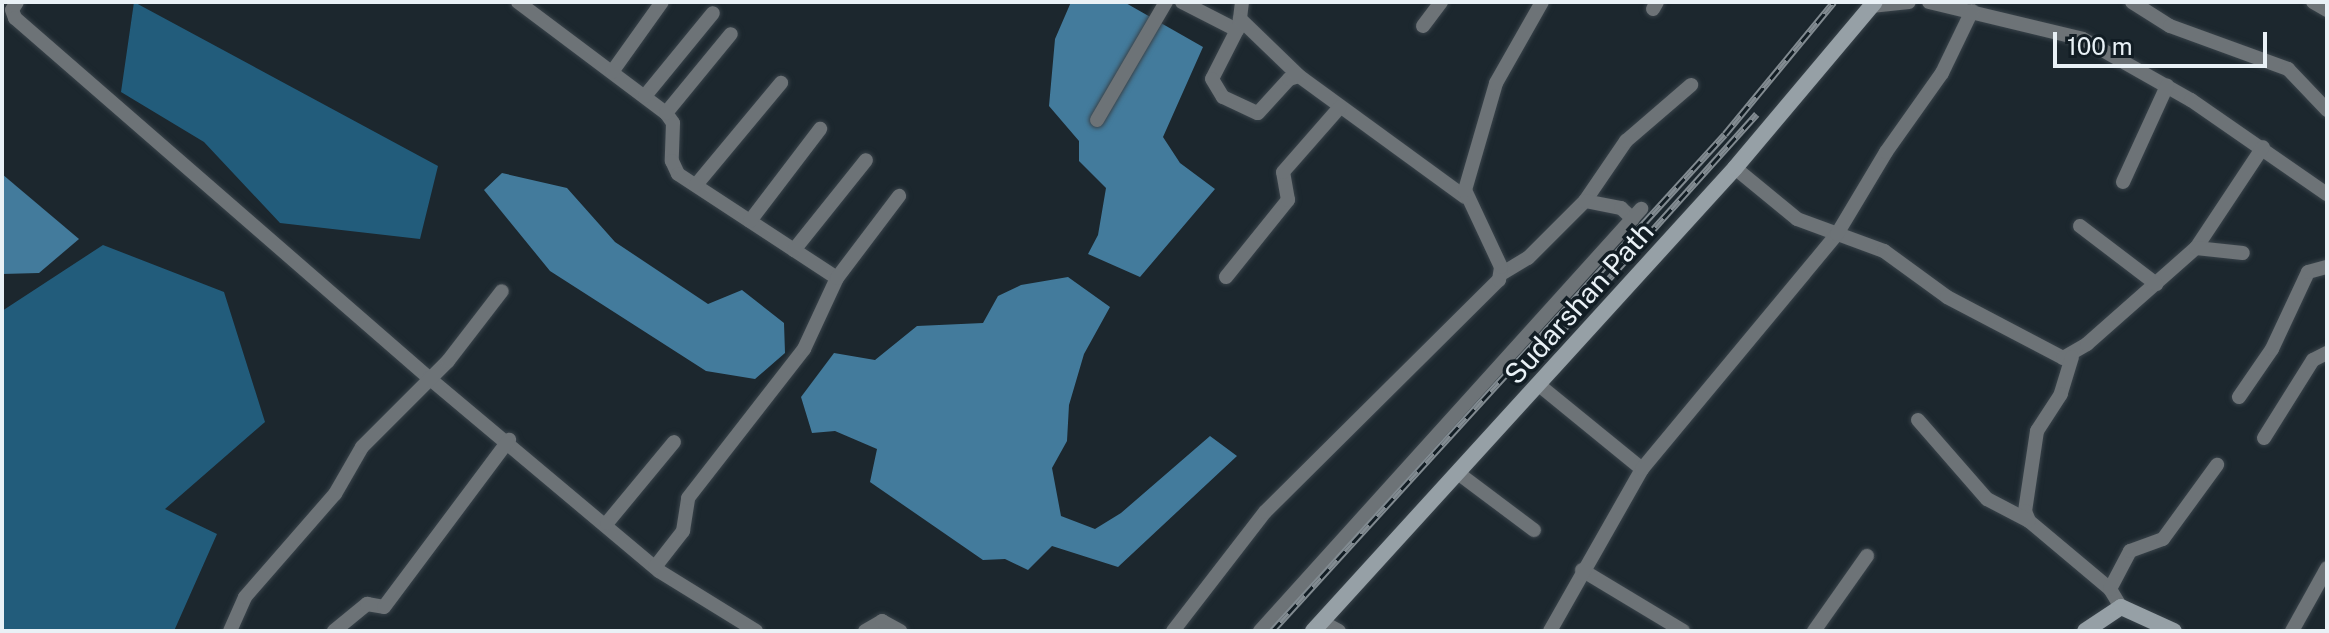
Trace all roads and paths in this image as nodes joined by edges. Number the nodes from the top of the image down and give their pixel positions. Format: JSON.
{"nodes":[{"id":1,"x":17,"y":2,"type":"edge"},
{"id":2,"x":518,"y":2,"type":"edge"},
{"id":3,"x":662,"y":2,"type":"edge"},
{"id":4,"x":1166,"y":2,"type":"edge"},
{"id":5,"x":1182,"y":2,"type":"edge"},
{"id":6,"x":1242,"y":2,"type":"edge"},
{"id":7,"x":1441,"y":2,"type":"edge"},
{"id":8,"x":1542,"y":2,"type":"edge"},
{"id":9,"x":1909,"y":2,"type":"edge"},
{"id":10,"x":1929,"y":2,"type":"edge"},
{"id":11,"x":2132,"y":2,"type":"edge"},
{"id":12,"x":2313,"y":2,"type":"edge"},
{"id":13,"x":1873,"y":4,"type":"edge"},
{"id":14,"x":2327,"y":10,"type":"edge"},
{"id":15,"x":1972,"y":11,"type":"junction"},
{"id":16,"x":713,"y":13,"type":"dead end"},
{"id":17,"x":1238,"y":24,"type":"junction"},
{"id":18,"x":1423,"y":26,"type":"dead end"},
{"id":19,"x":731,"y":34,"type":"dead end"},
{"id":20,"x":612,"y":72,"type":"junction"},
{"id":21,"x":1299,"y":76,"type":"junction"},
{"id":22,"x":781,"y":83,"type":"dead end"},
{"id":23,"x":1691,"y":85,"type":"dead end"},
{"id":24,"x":2167,"y":86,"type":"junction"},
{"id":25,"x":645,"y":96,"type":"junction"},
{"id":26,"x":1340,"y":107,"type":"junction"},
{"id":27,"x":2327,"y":110,"type":"edge"},
{"id":28,"x":666,"y":113,"type":"junction"},
{"id":29,"x":1097,"y":120,"type":"dead end"},
{"id":30,"x":820,"y":129,"type":"dead end"},
{"id":31,"x":2263,"y":147,"type":"junction"},
{"id":32,"x":866,"y":160,"type":"dead end"},
{"id":33,"x":1735,"y":168,"type":"junction"},
{"id":34,"x":2123,"y":182,"type":"dead end"},
{"id":35,"x":696,"y":185,"type":"junction"},
{"id":36,"x":2327,"y":194,"type":"edge"},
{"id":37,"x":899,"y":196,"type":"dead end"},
{"id":38,"x":1465,"y":197,"type":"junction"},
{"id":39,"x":1585,"y":201,"type":"junction"},
{"id":40,"x":750,"y":221,"type":"junction"},
{"id":41,"x":2080,"y":226,"type":"dead end"},
{"id":42,"x":1837,"y":234,"type":"junction"},
{"id":43,"x":2196,"y":248,"type":"junction"},
{"id":44,"x":794,"y":250,"type":"junction"},
{"id":45,"x":2243,"y":253,"type":"dead end"},
{"id":46,"x":2327,"y":267,"type":"edge"},
{"id":47,"x":1501,"y":274,"type":"junction"},
{"id":48,"x":1226,"y":277,"type":"dead end"},
{"id":49,"x":837,"y":278,"type":"junction"},
{"id":50,"x":2156,"y":284,"type":"junction"},
{"id":51,"x":502,"y":291,"type":"dead end"},
{"id":52,"x":2327,"y":353,"type":"edge"},
{"id":53,"x":2072,"y":357,"type":"junction"},
{"id":54,"x":429,"y":378,"type":"junction"},
{"id":55,"x":1539,"y":385,"type":"junction"},
{"id":56,"x":2239,"y":397,"type":"dead end"},
{"id":57,"x":1918,"y":420,"type":"dead end"},
{"id":58,"x":2264,"y":438,"type":"dead end"},
{"id":59,"x":509,"y":440,"type":"junction"},
{"id":60,"x":674,"y":442,"type":"dead end"},
{"id":61,"x":2217,"y":465,"type":"dead end"},
{"id":62,"x":1642,"y":469,"type":"junction"},
{"id":63,"x":1458,"y":473,"type":"junction"},
{"id":64,"x":2029,"y":521,"type":"junction"},
{"id":65,"x":607,"y":523,"type":"junction"},
{"id":66,"x":1534,"y":530,"type":"dead end"},
{"id":67,"x":1867,"y":556,"type":"dead end"},
{"id":68,"x":655,"y":567,"type":"junction"},
{"id":69,"x":2327,"y":568,"type":"edge"},
{"id":70,"x":1582,"y":570,"type":"junction"},
{"id":71,"x":2110,"y":589,"type":"junction"},
{"id":72,"x":2121,"y":607,"type":"junction"},
{"id":73,"x":1318,"y":626,"type":"edge"},
{"id":74,"x":230,"y":631,"type":"edge"},
{"id":75,"x":334,"y":631,"type":"edge"},
{"id":76,"x":756,"y":631,"type":"edge"},
{"id":77,"x":865,"y":631,"type":"edge"},
{"id":78,"x":900,"y":631,"type":"edge"},
{"id":79,"x":1173,"y":631,"type":"edge"},
{"id":80,"x":1260,"y":631,"type":"edge"},
{"id":81,"x":1339,"y":631,"type":"edge"},
{"id":82,"x":1550,"y":631,"type":"edge"},
{"id":83,"x":1683,"y":631,"type":"edge"},
{"id":84,"x":1814,"y":631,"type":"edge"},
{"id":85,"x":2085,"y":631,"type":"edge"},
{"id":86,"x":2174,"y":631,"type":"edge"},
{"id":87,"x":2292,"y":631,"type":"edge"}],
"edges":[{"from":1,"to":54,"type":"street"},
{"from":2,"to":20,"type":"street"},
{"from":3,"to":20,"type":"street"},
{"from":4,"to":29,"type":"street"},
{"from":5,"to":17,"type":"street"},
{"from":6,"to":17,"type":"street"},
{"from":7,"to":18,"type":"street"},
{"from":8,"to":38,"type":"street"},
{"from":9,"to":13,"type":"street"},
{"from":10,"to":15,"type":"street"},
{"from":11,"to":27,"type":"street"},
{"from":12,"to":14,"type":"street"},
{"from":13,"to":33,"type":"main road","name":"Sudarshan Path"},
{"from":15,"to":24,"type":"street"},
{"from":15,"to":42,"type":"street"},
{"from":16,"to":25,"type":"street"},
{"from":17,"to":21,"type":"street"},
{"from":17,"to":21,"type":"street"},
{"from":19,"to":28,"type":"street"},
{"from":20,"to":25,"type":"street"},
{"from":21,"to":26,"type":"street"},
{"from":22,"to":35,"type":"street"},
{"from":23,"to":39,"type":"street"},
{"from":24,"to":31,"type":"street"},
{"from":24,"to":34,"type":"street"},
{"from":25,"to":28,"type":"street"},
{"from":26,"to":38,"type":"street"},
{"from":26,"to":48,"type":"street"},
{"from":28,"to":35,"type":"street"},
{"from":30,"to":40,"type":"street"},
{"from":31,"to":36,"type":"street"},
{"from":31,"to":43,"type":"street"},
{"from":32,"to":44,"type":"street"},
{"from":33,"to":42,"type":"street"},
{"from":33,"to":55,"type":"main road","name":"Sudarshan Path"},
{"from":35,"to":40,"type":"street"},
{"from":37,"to":49,"type":"street"},
{"from":38,"to":47,"type":"street"},
{"from":39,"to":47,"type":"street"},
{"from":39,"to":80,"type":"street"},
{"from":40,"to":44,"type":"street"},
{"from":41,"to":50,"type":"street"},
{"from":42,"to":53,"type":"street"},
{"from":42,"to":62,"type":"street"},
{"from":43,"to":45,"type":"street"},
{"from":43,"to":50,"type":"street"},
{"from":44,"to":49,"type":"street"},
{"from":46,"to":56,"type":"street"},
{"from":47,"to":79,"type":"street"},
{"from":49,"to":68,"type":"street"},
{"from":50,"to":53,"type":"street"},
{"from":51,"to":54,"type":"street"},
{"from":52,"to":58,"type":"street"},
{"from":53,"to":64,"type":"street"},
{"from":54,"to":59,"type":"street"},
{"from":54,"to":74,"type":"street"},
{"from":55,"to":62,"type":"street"},
{"from":55,"to":63,"type":"main road","name":"Sudarshan Path"},
{"from":57,"to":64,"type":"street"},
{"from":59,"to":65,"type":"street"},
{"from":59,"to":75,"type":"street"},
{"from":60,"to":65,"type":"street"},
{"from":61,"to":71,"type":"street"},
{"from":62,"to":70,"type":"street"},
{"from":63,"to":66,"type":"street"},
{"from":63,"to":73,"type":"main road","name":"Sudarshan Path"},
{"from":64,"to":71,"type":"street"},
{"from":65,"to":68,"type":"street"},
{"from":67,"to":84,"type":"street"},
{"from":68,"to":76,"type":"street"},
{"from":69,"to":87,"type":"street"},
{"from":70,"to":82,"type":"street"},
{"from":70,"to":83,"type":"street"},
{"from":71,"to":72,"type":"street"},
{"from":72,"to":85,"type":"main road"},
{"from":72,"to":86,"type":"main road"},
{"from":73,"to":81,"type":"street"},
{"from":77,"to":78,"type":"street"}]}
